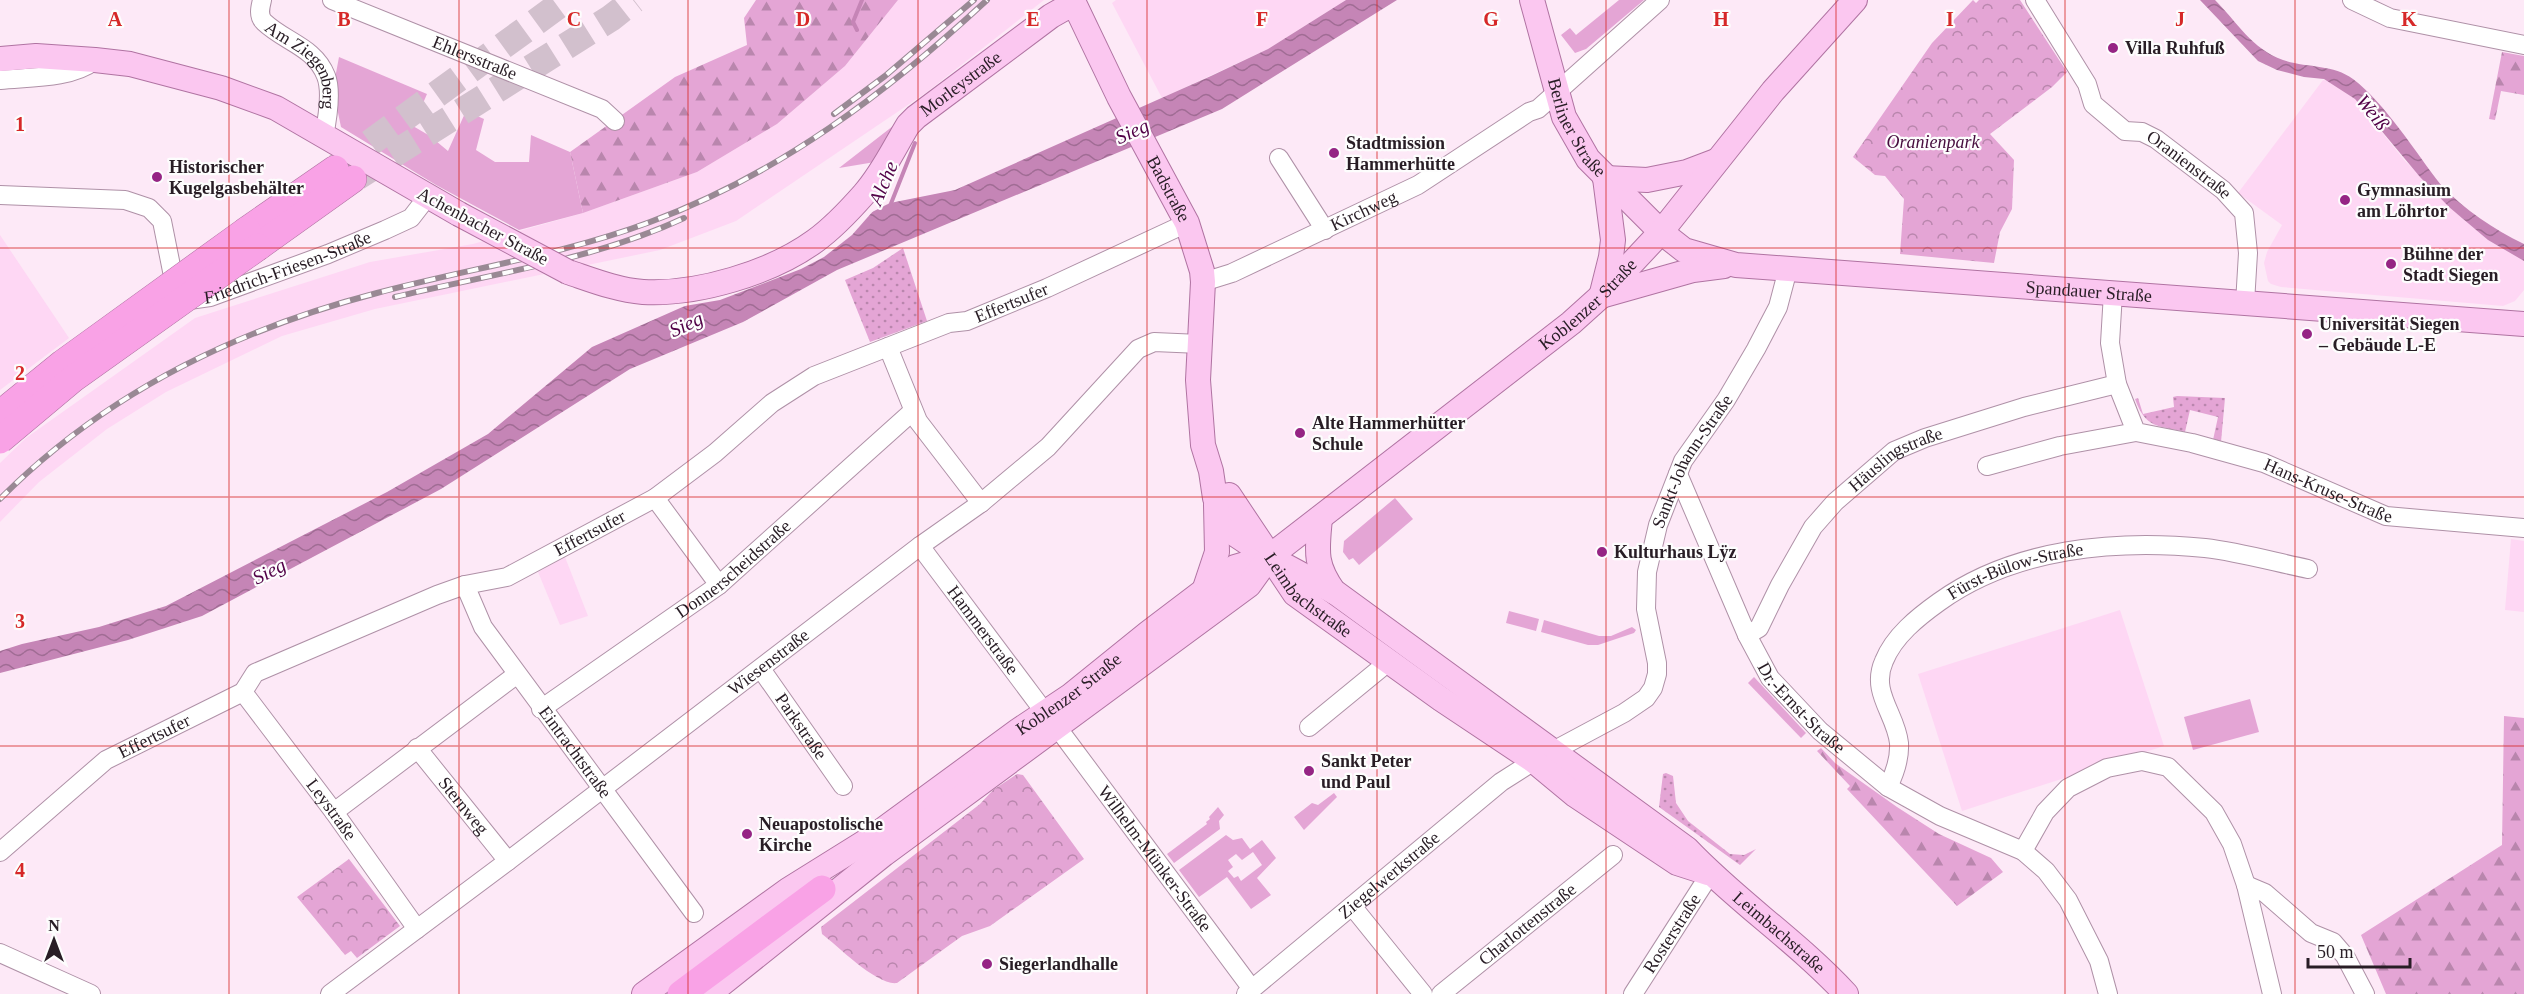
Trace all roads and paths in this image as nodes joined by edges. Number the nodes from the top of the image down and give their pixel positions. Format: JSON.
{"nodes":[{"id":1,"x":262,"y":0,"type":"edge"},
{"id":2,"x":333,"y":0,"type":"edge"},
{"id":3,"x":1532,"y":0,"type":"edge"},
{"id":4,"x":1660,"y":0,"type":"edge"},
{"id":5,"x":1855,"y":0,"type":"edge"},
{"id":6,"x":2035,"y":0,"type":"edge"},
{"id":7,"x":2352,"y":0,"type":"edge"},
{"id":8,"x":1077,"y":1,"type":"edge"},
{"id":9,"x":2524,"y":45,"type":"edge"},
{"id":10,"x":0,"y":59,"type":"edge"},
{"id":11,"x":95,"y":60,"type":"junction"},
{"id":12,"x":0,"y":81,"type":"edge"},
{"id":13,"x":1556,"y":93,"type":"junction"},
{"id":14,"x":615,"y":121,"type":"dead end"},
{"id":15,"x":324,"y":136,"type":"junction"},
{"id":16,"x":1279,"y":158,"type":"dead end"},
{"id":17,"x":1717,"y":160,"type":"junction"},
{"id":18,"x":344,"y":174,"type":"tunnel mouth"},
{"id":19,"x":1605,"y":178,"type":"junction"},
{"id":20,"x":0,"y":195,"type":"edge"},
{"id":21,"x":428,"y":196,"type":"junction"},
{"id":22,"x":861,"y":198,"type":"joint"},
{"id":23,"x":1188,"y":223,"type":"junction"},
{"id":24,"x":1325,"y":230,"type":"junction"},
{"id":25,"x":1661,"y":232,"type":"junction"},
{"id":26,"x":253,"y":239,"type":"junction"},
{"id":27,"x":1736,"y":265,"type":"junction"},
{"id":28,"x":1788,"y":269,"type":"junction"},
{"id":29,"x":1203,"y":282,"type":"junction"},
{"id":30,"x":2113,"y":293,"type":"junction"},
{"id":31,"x":1601,"y":296,"type":"junction"},
{"id":32,"x":167,"y":303,"type":"junction"},
{"id":33,"x":2245,"y":303,"type":"junction"},
{"id":34,"x":2524,"y":324,"type":"edge"},
{"id":35,"x":1200,"y":344,"type":"junction"},
{"id":36,"x":888,"y":347,"type":"junction"},
{"id":37,"x":2117,"y":384,"type":"junction"},
{"id":38,"x":0,"y":405,"type":"edge"},
{"id":39,"x":913,"y":411,"type":"junction"},
{"id":40,"x":0,"y":414,"type":"edge"},
{"id":41,"x":2136,"y":432,"type":"junction"},
{"id":42,"x":0,"y":440,"type":"edge"},
{"id":43,"x":1987,"y":466,"type":"dead end"},
{"id":44,"x":1211,"y":471,"type":"junction"},
{"id":45,"x":1678,"y":474,"type":"junction"},
{"id":46,"x":655,"y":498,"type":"junction"},
{"id":47,"x":1215,"y":498,"type":"junction"},
{"id":48,"x":981,"y":503,"type":"junction"},
{"id":49,"x":1320,"y":518,"type":"junction"},
{"id":50,"x":2524,"y":528,"type":"edge"},
{"id":51,"x":920,"y":546,"type":"junction"},
{"id":52,"x":1269,"y":557,"type":"junction"},
{"id":53,"x":2308,"y":568,"type":"dead end"},
{"id":54,"x":465,"y":585,"type":"junction"},
{"id":55,"x":719,"y":585,"type":"junction"},
{"id":56,"x":1204,"y":591,"type":"junction"},
{"id":57,"x":1336,"y":593,"type":"junction"},
{"id":58,"x":1747,"y":635,"type":"junction"},
{"id":59,"x":1401,"y":642,"type":"junction"},
{"id":60,"x":1387,"y":661,"type":"junction"},
{"id":61,"x":761,"y":669,"type":"junction"},
{"id":62,"x":516,"y":675,"type":"junction"},
{"id":63,"x":243,"y":692,"type":"junction"},
{"id":64,"x":542,"y":709,"type":"junction"},
{"id":65,"x":1051,"y":721,"type":"junction"},
{"id":66,"x":1310,"y":727,"type":"dead end"},
{"id":67,"x":417,"y":748,"type":"junction"},
{"id":68,"x":1543,"y":756,"type":"junction"},
{"id":69,"x":843,"y":786,"type":"dead end"},
{"id":70,"x":1888,"y":787,"type":"junction"},
{"id":71,"x":602,"y":789,"type":"junction"},
{"id":72,"x":334,"y":812,"type":"junction"},
{"id":73,"x":879,"y":846,"type":"junction"},
{"id":74,"x":2023,"y":851,"type":"junction"},
{"id":75,"x":0,"y":852,"type":"edge"},
{"id":76,"x":1612,"y":855,"type":"dead end"},
{"id":77,"x":508,"y":861,"type":"junction"},
{"id":78,"x":1710,"y":874,"type":"junction"},
{"id":79,"x":2246,"y":885,"type":"junction"},
{"id":80,"x":822,"y":889,"type":"joint"},
{"id":81,"x":1352,"y":906,"type":"junction"},
{"id":82,"x":693,"y":913,"type":"dead end"},
{"id":83,"x":417,"y":929,"type":"junction"},
{"id":84,"x":0,"y":953,"type":"edge"},
{"id":85,"x":1249,"y":991,"type":"edge"},
{"id":86,"x":91,"y":994,"type":"edge"},
{"id":87,"x":330,"y":994,"type":"edge"},
{"id":88,"x":644,"y":994,"type":"edge"},
{"id":89,"x":681,"y":994,"type":"edge"},
{"id":90,"x":709,"y":994,"type":"edge"},
{"id":91,"x":1423,"y":994,"type":"edge"},
{"id":92,"x":1441,"y":994,"type":"edge"},
{"id":93,"x":1633,"y":994,"type":"edge"},
{"id":94,"x":1846,"y":994,"type":"edge"},
{"id":95,"x":2108,"y":994,"type":"edge"},
{"id":96,"x":2272,"y":994,"type":"edge"},
{"id":97,"x":2365,"y":994,"type":"edge"}],
"edges":[{"from":1,"to":15,"type":"street","name":"Am Ziegenberg"},
{"from":2,"to":14,"type":"street","name":"Ehlersstraße"},
{"from":3,"to":13,"type":"main road","name":"Berliner Straße"},
{"from":4,"to":13,"type":"street","name":"Kirchweg"},
{"from":5,"to":17,"type":"main road","name":"Koblenzer Straße"},
{"from":6,"to":33,"type":"street","name":"Oranienstraße"},
{"from":7,"to":9,"type":"street"},
{"from":8,"to":22,"type":"main road","name":"Morleystraße"},
{"from":8,"to":23,"type":"main road","name":"Badstraße"},
{"from":10,"to":11,"type":"main road","name":"Achenbacher Straße"},
{"from":11,"to":12,"type":"street"},
{"from":11,"to":15,"type":"main road","name":"Achenbacher Straße"},
{"from":13,"to":19,"type":"main road","name":"Berliner Straße"},
{"from":13,"to":24,"type":"street","name":"Kirchweg"},
{"from":15,"to":21,"type":"main road","name":"Achenbacher Straße"},
{"from":16,"to":24,"type":"street"},
{"from":17,"to":19,"type":"main road"},
{"from":17,"to":25,"type":"main road","name":"Koblenzer Straße"},
{"from":18,"to":26,"type":"highway"},
{"from":19,"to":25,"type":"main road","name":"Berliner Straße"},
{"from":19,"to":31,"type":"main road"},
{"from":20,"to":32,"type":"street"},
{"from":21,"to":22,"type":"main road","name":"Achenbacher Straße","bridge":true},
{"from":21,"to":32,"type":"street","name":"Friedrich-Friesen-Straße"},
{"from":23,"to":29,"type":"main road","name":"Badstraße"},
{"from":23,"to":36,"type":"street","name":"Effertsufer"},
{"from":24,"to":29,"type":"street","name":"Kirchweg"},
{"from":25,"to":27,"type":"main road","name":"Spandauer Straße"},
{"from":25,"to":31,"type":"main road","name":"Koblenzer Straße"},
{"from":26,"to":40,"type":"highway","bridge":true},
{"from":26,"to":42,"type":"highway","bridge":true},
{"from":27,"to":28,"type":"main road","name":"Spandauer Straße"},
{"from":27,"to":31,"type":"main road"},
{"from":28,"to":30,"type":"main road","name":"Spandauer Straße"},
{"from":28,"to":45,"type":"street","name":"Sankt-Johann-Straße"},
{"from":29,"to":35,"type":"main road"},
{"from":30,"to":33,"type":"main road","name":"Spandauer Straße"},
{"from":30,"to":37,"type":"street"},
{"from":31,"to":49,"type":"main road","name":"Koblenzer Straße"},
{"from":32,"to":38,"type":"street"},
{"from":33,"to":34,"type":"main road","name":"Spandauer Straße"},
{"from":35,"to":44,"type":"main road"},
{"from":35,"to":48,"type":"street","name":"Wiesenstraße"},
{"from":36,"to":39,"type":"street"},
{"from":36,"to":46,"type":"street","name":"Effertsufer"},
{"from":37,"to":41,"type":"street"},
{"from":37,"to":58,"type":"street","name":"Häuslingstraße"},
{"from":39,"to":48,"type":"street"},
{"from":39,"to":55,"type":"street","name":"Donnerscheidstraße"},
{"from":41,"to":43,"type":"street","name":"Hans-Kruse-Straße"},
{"from":41,"to":50,"type":"street","name":"Hans-Kruse-Straße"},
{"from":44,"to":47,"type":"main road"},
{"from":44,"to":52,"type":"main road"},
{"from":45,"to":58,"type":"street","name":"Dr.-Ernst-Straße"},
{"from":45,"to":68,"type":"street","name":"Sankt-Johann-Straße"},
{"from":46,"to":54,"type":"street","name":"Effertsufer"},
{"from":46,"to":55,"type":"street"},
{"from":47,"to":52,"type":"main road"},
{"from":47,"to":56,"type":"main road"},
{"from":48,"to":51,"type":"street","name":"Wiesenstraße"},
{"from":49,"to":52,"type":"main road","name":"Koblenzer Straße"},
{"from":49,"to":57,"type":"main road"},
{"from":51,"to":61,"type":"street","name":"Wiesenstraße"},
{"from":51,"to":65,"type":"street","name":"Hammerstraße"},
{"from":52,"to":56,"type":"main road","name":"Koblenzer Straße"},
{"from":52,"to":57,"type":"main road","name":"Leimbachstraße"},
{"from":52,"to":60,"type":"main road","name":"Leimbachstraße"},
{"from":52,"to":65,"type":"main road","name":"Koblenzer Straße"},
{"from":53,"to":70,"type":"street","name":"Fürst-Bülow-Straße"},
{"from":54,"to":62,"type":"street","name":"Eintrachtstraße"},
{"from":54,"to":63,"type":"street","name":"Effertsufer"},
{"from":55,"to":64,"type":"street","name":"Donnerscheidstraße"},
{"from":56,"to":65,"type":"main road","name":"Koblenzer Straße"},
{"from":57,"to":59,"type":"main road","name":"Leimbachstraße"},
{"from":58,"to":70,"type":"street","name":"Dr.-Ernst-Straße"},
{"from":59,"to":60,"type":"main road"},
{"from":59,"to":68,"type":"main road","name":"Leimbachstraße"},
{"from":60,"to":66,"type":"street"},
{"from":60,"to":68,"type":"main road","name":"Leimbachstraße"},
{"from":61,"to":69,"type":"street","name":"Parkstraße"},
{"from":61,"to":71,"type":"street","name":"Wiesenstraße"},
{"from":62,"to":64,"type":"street","name":"Eintrachtstraße"},
{"from":62,"to":67,"type":"street"},
{"from":63,"to":72,"type":"street","name":"Leystraße"},
{"from":63,"to":75,"type":"street","name":"Effertsufer"},
{"from":64,"to":71,"type":"street","name":"Eintrachtstraße"},
{"from":65,"to":73,"type":"main road","name":"Koblenzer Straße"},
{"from":65,"to":85,"type":"street","name":"Wilhelm-Münker-Straße"},
{"from":67,"to":72,"type":"street"},
{"from":67,"to":77,"type":"street","name":"Sternweg"},
{"from":68,"to":78,"type":"main road","name":"Leimbachstraße"},
{"from":68,"to":81,"type":"street","name":"Ziegelwerkstraße"},
{"from":70,"to":74,"type":"street","name":"Dr.-Ernst-Straße"},
{"from":71,"to":77,"type":"street","name":"Wiesenstraße"},
{"from":71,"to":82,"type":"street","name":"Eintrachtstraße"},
{"from":72,"to":83,"type":"street","name":"Leystraße"},
{"from":73,"to":80,"type":"main road","name":"Koblenzer Straße"},
{"from":73,"to":88,"type":"main road","name":"Koblenzer Straße"},
{"from":73,"to":90,"type":"main road","name":"Koblenzer Straße"},
{"from":74,"to":79,"type":"street"},
{"from":74,"to":95,"type":"street","name":"Dr.-Ernst-Straße"},
{"from":76,"to":92,"type":"street","name":"Charlottenstraße"},
{"from":77,"to":83,"type":"street","name":"Wiesenstraße"},
{"from":78,"to":93,"type":"street","name":"Rosterstraße"},
{"from":78,"to":94,"type":"main road","name":"Leimbachstraße"},
{"from":79,"to":96,"type":"street"},
{"from":79,"to":97,"type":"street"},
{"from":80,"to":89,"type":"highway"},
{"from":81,"to":85,"type":"street","name":"Ziegelwerkstraße"},
{"from":81,"to":91,"type":"street"},
{"from":83,"to":87,"type":"street","name":"Wiesenstraße"},
{"from":84,"to":86,"type":"street"}]}
